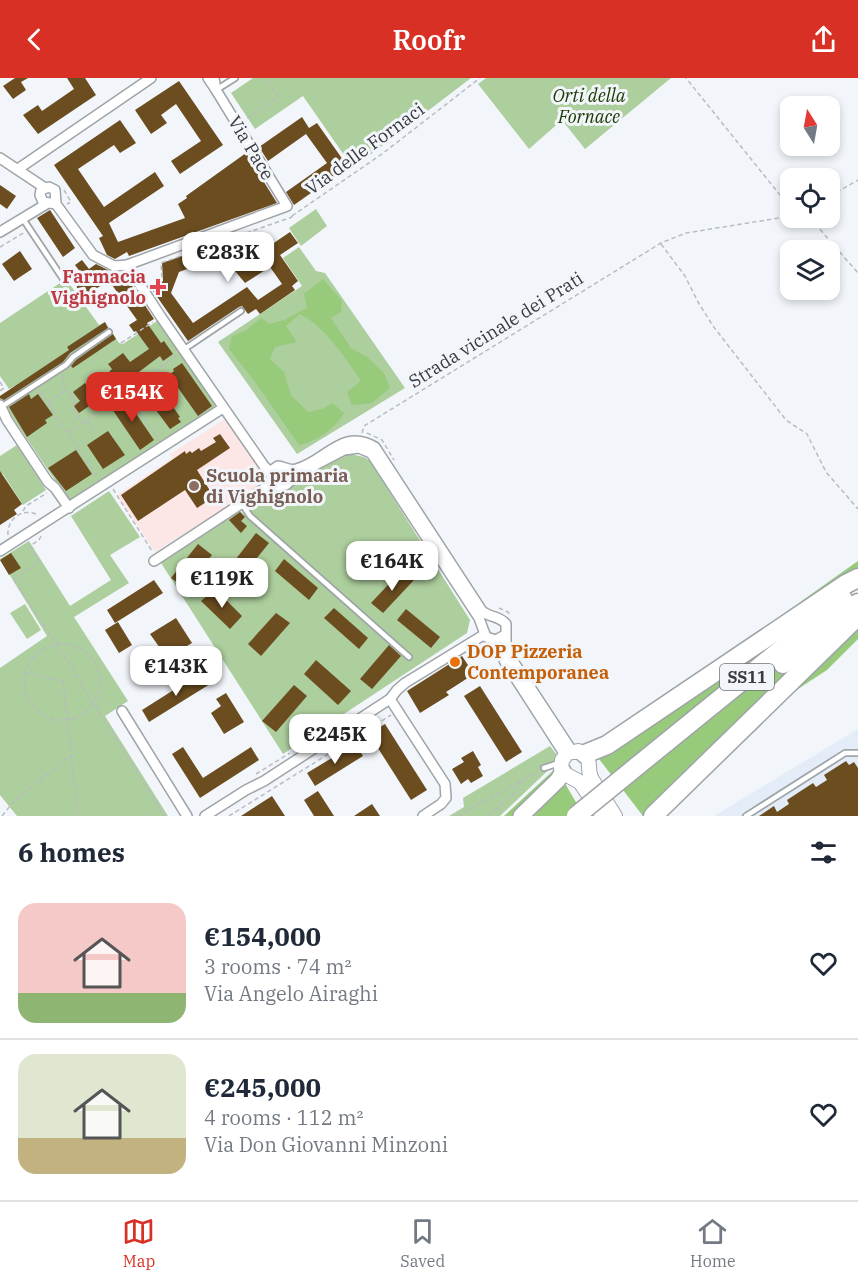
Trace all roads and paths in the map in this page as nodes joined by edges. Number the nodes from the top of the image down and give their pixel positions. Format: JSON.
{"nodes":[{"id":1,"x":151,"y":78,"type":"edge"},
{"id":2,"x":208,"y":78,"type":"edge"},
{"id":3,"x":214,"y":78,"type":"edge"},
{"id":4,"x":235,"y":78,"type":"edge"},
{"id":5,"x":266,"y":78,"type":"edge"},
{"id":6,"x":480,"y":78,"type":"edge"},
{"id":7,"x":686,"y":78,"type":"edge"},
{"id":8,"x":216,"y":90,"type":"junction"},
{"id":9,"x":247,"y":118,"type":"dead end"},
{"id":10,"x":0,"y":158,"type":"edge"},
{"id":11,"x":18,"y":169,"type":"junction"},
{"id":12,"x":858,"y":180,"type":"edge"},
{"id":13,"x":61,"y":186,"type":"dead end"},
{"id":14,"x":840,"y":190,"type":"edge"},
{"id":15,"x":780,"y":195,"type":"edge"},
{"id":16,"x":49,"y":200,"type":"junction"},
{"id":17,"x":287,"y":206,"type":"junction"},
{"id":18,"x":292,"y":217,"type":"junction"},
{"id":19,"x":780,"y":217,"type":"edge"},
{"id":20,"x":22,"y":218,"type":"junction"},
{"id":21,"x":2,"y":228,"type":"edge"},
{"id":22,"x":819,"y":228,"type":"edge"},
{"id":23,"x":661,"y":243,"type":"junction"},
{"id":24,"x":127,"y":265,"type":"junction"},
{"id":25,"x":858,"y":273,"type":"edge"},
{"id":26,"x":63,"y":279,"type":"dead end"},
{"id":27,"x":152,"y":291,"type":"dead end"},
{"id":28,"x":241,"y":311,"type":"dead end"},
{"id":29,"x":160,"y":317,"type":"junction"},
{"id":30,"x":109,"y":332,"type":"dead end"},
{"id":31,"x":121,"y":343,"type":"dead end"},
{"id":32,"x":183,"y":350,"type":"junction"},
{"id":33,"x":60,"y":369,"type":"junction"},
{"id":34,"x":0,"y":382,"type":"edge"},
{"id":35,"x":36,"y":385,"type":"junction"},
{"id":36,"x":66,"y":390,"type":"junction"},
{"id":37,"x":0,"y":391,"type":"edge"},
{"id":38,"x":125,"y":392,"type":"junction"},
{"id":39,"x":48,"y":402,"type":"junction"},
{"id":40,"x":1,"y":406,"type":"edge"},
{"id":41,"x":223,"y":408,"type":"junction"},
{"id":42,"x":87,"y":420,"type":"junction"},
{"id":43,"x":83,"y":423,"type":"junction"},
{"id":44,"x":95,"y":432,"type":"dead end"},
{"id":45,"x":68,"y":433,"type":"junction"},
{"id":46,"x":359,"y":435,"type":"junction"},
{"id":47,"x":161,"y":442,"type":"dead end"},
{"id":48,"x":373,"y":450,"type":"junction"},
{"id":49,"x":399,"y":467,"type":"dead end"},
{"id":50,"x":287,"y":470,"type":"junction"},
{"id":51,"x":271,"y":477,"type":"junction"},
{"id":52,"x":289,"y":480,"type":"junction"},
{"id":53,"x":108,"y":483,"type":"junction"},
{"id":54,"x":55,"y":488,"type":"junction"},
{"id":55,"x":242,"y":504,"type":"junction"},
{"id":56,"x":69,"y":508,"type":"junction"},
{"id":57,"x":858,"y":509,"type":"edge"},
{"id":58,"x":22,"y":512,"type":"junction"},
{"id":59,"x":44,"y":523,"type":"junction"},
{"id":60,"x":11,"y":544,"type":"junction"},
{"id":61,"x":0,"y":551,"type":"edge"},
{"id":62,"x":156,"y":560,"type":"joint"},
{"id":63,"x":858,"y":578,"type":"edge"},
{"id":64,"x":858,"y":586,"type":"edge"},
{"id":65,"x":858,"y":603,"type":"edge"},
{"id":66,"x":494,"y":613,"type":"junction"},
{"id":67,"x":858,"y":616,"type":"edge"},
{"id":68,"x":512,"y":619,"type":"dead end"},
{"id":69,"x":484,"y":630,"type":"junction"},
{"id":70,"x":505,"y":635,"type":"junction"},
{"id":71,"x":496,"y":640,"type":"junction"},
{"id":72,"x":57,"y":643,"type":"junction"},
{"id":73,"x":409,"y":657,"type":"dead end"},
{"id":74,"x":24,"y":673,"type":"junction"},
{"id":75,"x":390,"y":699,"type":"junction"},
{"id":76,"x":93,"y":704,"type":"junction"},
{"id":77,"x":122,"y":711,"type":"dead end"},
{"id":78,"x":68,"y":720,"type":"junction"},
{"id":79,"x":858,"y":753,"type":"edge"},
{"id":80,"x":71,"y":755,"type":"junction"},
{"id":81,"x":569,"y":759,"type":"junction"},
{"id":82,"x":544,"y":768,"type":"joint"},
{"id":83,"x":640,"y":772,"type":"junction"},
{"id":84,"x":521,"y":780,"type":"junction"},
{"id":85,"x":2,"y":816,"type":"edge"},
{"id":86,"x":78,"y":816,"type":"edge"},
{"id":87,"x":164,"y":816,"type":"edge"},
{"id":88,"x":187,"y":816,"type":"edge"},
{"id":89,"x":205,"y":816,"type":"edge"},
{"id":90,"x":423,"y":816,"type":"edge"},
{"id":91,"x":458,"y":816,"type":"edge"},
{"id":92,"x":489,"y":816,"type":"edge"},
{"id":93,"x":521,"y":816,"type":"edge"},
{"id":94,"x":576,"y":816,"type":"edge"},
{"id":95,"x":594,"y":816,"type":"edge"},
{"id":96,"x":603,"y":816,"type":"edge"},
{"id":97,"x":615,"y":816,"type":"edge"},
{"id":98,"x":653,"y":816,"type":"edge"},
{"id":99,"x":746,"y":816,"type":"edge"}],
"edges":[{"from":1,"to":11,"type":"street"},
{"from":2,"to":8,"type":"street","name":"Via Pace"},
{"from":3,"to":8,"type":"street","name":"Via Pace"},
{"from":4,"to":8,"type":"lane"},
{"from":5,"to":9,"type":"path"},
{"from":6,"to":18,"type":"path","name":"Via delle Fornaci"},
{"from":7,"to":15,"type":"path"},
{"from":8,"to":17,"type":"street","name":"Via Pace"},
{"from":10,"to":11,"type":"street"},
{"from":11,"to":16,"type":"street"},
{"from":12,"to":14,"type":"path"},
{"from":13,"to":16,"type":"path"},
{"from":16,"to":20,"type":"street"},
{"from":16,"to":24,"type":"street"},
{"from":17,"to":18,"type":"path"},
{"from":17,"to":24,"type":"street"},
{"from":18,"to":27,"type":"path","name":"Via delle Fornaci"},
{"from":19,"to":23,"type":"path","name":"Strada vicinale dei Prati"},
{"from":20,"to":21,"type":"street"},
{"from":20,"to":26,"type":"lane"},
{"from":22,"to":25,"type":"path"},
{"from":23,"to":46,"type":"path","name":"Strada vicinale dei Prati"},
{"from":23,"to":57,"type":"path"},
{"from":24,"to":29,"type":"street"},
{"from":28,"to":32,"type":"lane"},
{"from":29,"to":31,"type":"path"},
{"from":29,"to":32,"type":"street"},
{"from":30,"to":33,"type":"lane"},
{"from":32,"to":38,"type":"path"},
{"from":32,"to":41,"type":"street"},
{"from":33,"to":35,"type":"lane"},
{"from":33,"to":36,"type":"path"},
{"from":34,"to":37,"type":"path"},
{"from":35,"to":39,"type":"path"},
{"from":35,"to":40,"type":"lane"},
{"from":36,"to":39,"type":"path"},
{"from":36,"to":43,"type":"path"},
{"from":38,"to":42,"type":"path"},
{"from":38,"to":47,"type":"path"},
{"from":39,"to":45,"type":"path"},
{"from":40,"to":54,"type":"street"},
{"from":41,"to":51,"type":"street"},
{"from":41,"to":53,"type":"street"},
{"from":42,"to":43,"type":"path"},
{"from":42,"to":44,"type":"path"},
{"from":43,"to":45,"type":"path"},
{"from":45,"to":53,"type":"path"},
{"from":46,"to":48,"type":"street"},
{"from":46,"to":49,"type":"path"},
{"from":46,"to":50,"type":"street"},
{"from":48,"to":52,"type":"street"},
{"from":48,"to":66,"type":"street"},
{"from":48,"to":69,"type":"street"},
{"from":50,"to":51,"type":"street"},
{"from":50,"to":52,"type":"street"},
{"from":51,"to":52,"type":"street"},
{"from":51,"to":55,"type":"street"},
{"from":53,"to":56,"type":"street"},
{"from":53,"to":62,"type":"path"},
{"from":54,"to":56,"type":"street"},
{"from":54,"to":58,"type":"path"},
{"from":55,"to":62,"type":"street"},
{"from":55,"to":73,"type":"lane"},
{"from":56,"to":59,"type":"street"},
{"from":58,"to":59,"type":"path"},
{"from":58,"to":60,"type":"path"},
{"from":59,"to":60,"type":"street"},
{"from":59,"to":72,"type":"path"},
{"from":60,"to":61,"type":"street"},
{"from":63,"to":81,"type":"highway"},
{"from":64,"to":83,"type":"highway","number":"SS11"},
{"from":65,"to":83,"type":"highway","number":"SS11"},
{"from":66,"to":68,"type":"path"},
{"from":66,"to":69,"type":"street"},
{"from":66,"to":70,"type":"street"},
{"from":67,"to":98,"type":"highway"},
{"from":69,"to":71,"type":"street"},
{"from":69,"to":75,"type":"street"},
{"from":70,"to":71,"type":"street"},
{"from":70,"to":81,"type":"street"},
{"from":71,"to":81,"type":"street"},
{"from":72,"to":74,"type":"path"},
{"from":72,"to":76,"type":"path"},
{"from":72,"to":76,"type":"path"},
{"from":74,"to":78,"type":"path"},
{"from":74,"to":78,"type":"path"},
{"from":75,"to":89,"type":"street"},
{"from":75,"to":90,"type":"street"},
{"from":76,"to":78,"type":"path"},
{"from":76,"to":87,"type":"path"},
{"from":77,"to":88,"type":"street"},
{"from":78,"to":80,"type":"path"},
{"from":79,"to":99,"type":"lane"},
{"from":80,"to":85,"type":"path"},
{"from":80,"to":86,"type":"path"},
{"from":81,"to":82,"type":"lane"},
{"from":81,"to":93,"type":"main road"},
{"from":81,"to":96,"type":"main road"},
{"from":81,"to":97,"type":"main road"},
{"from":82,"to":84,"type":"path"},
{"from":83,"to":94,"type":"highway","number":"SS11","bridge":true},
{"from":83,"to":95,"type":"highway","number":"SS11"},
{"from":84,"to":91,"type":"path"},
{"from":84,"to":92,"type":"path"}]}
